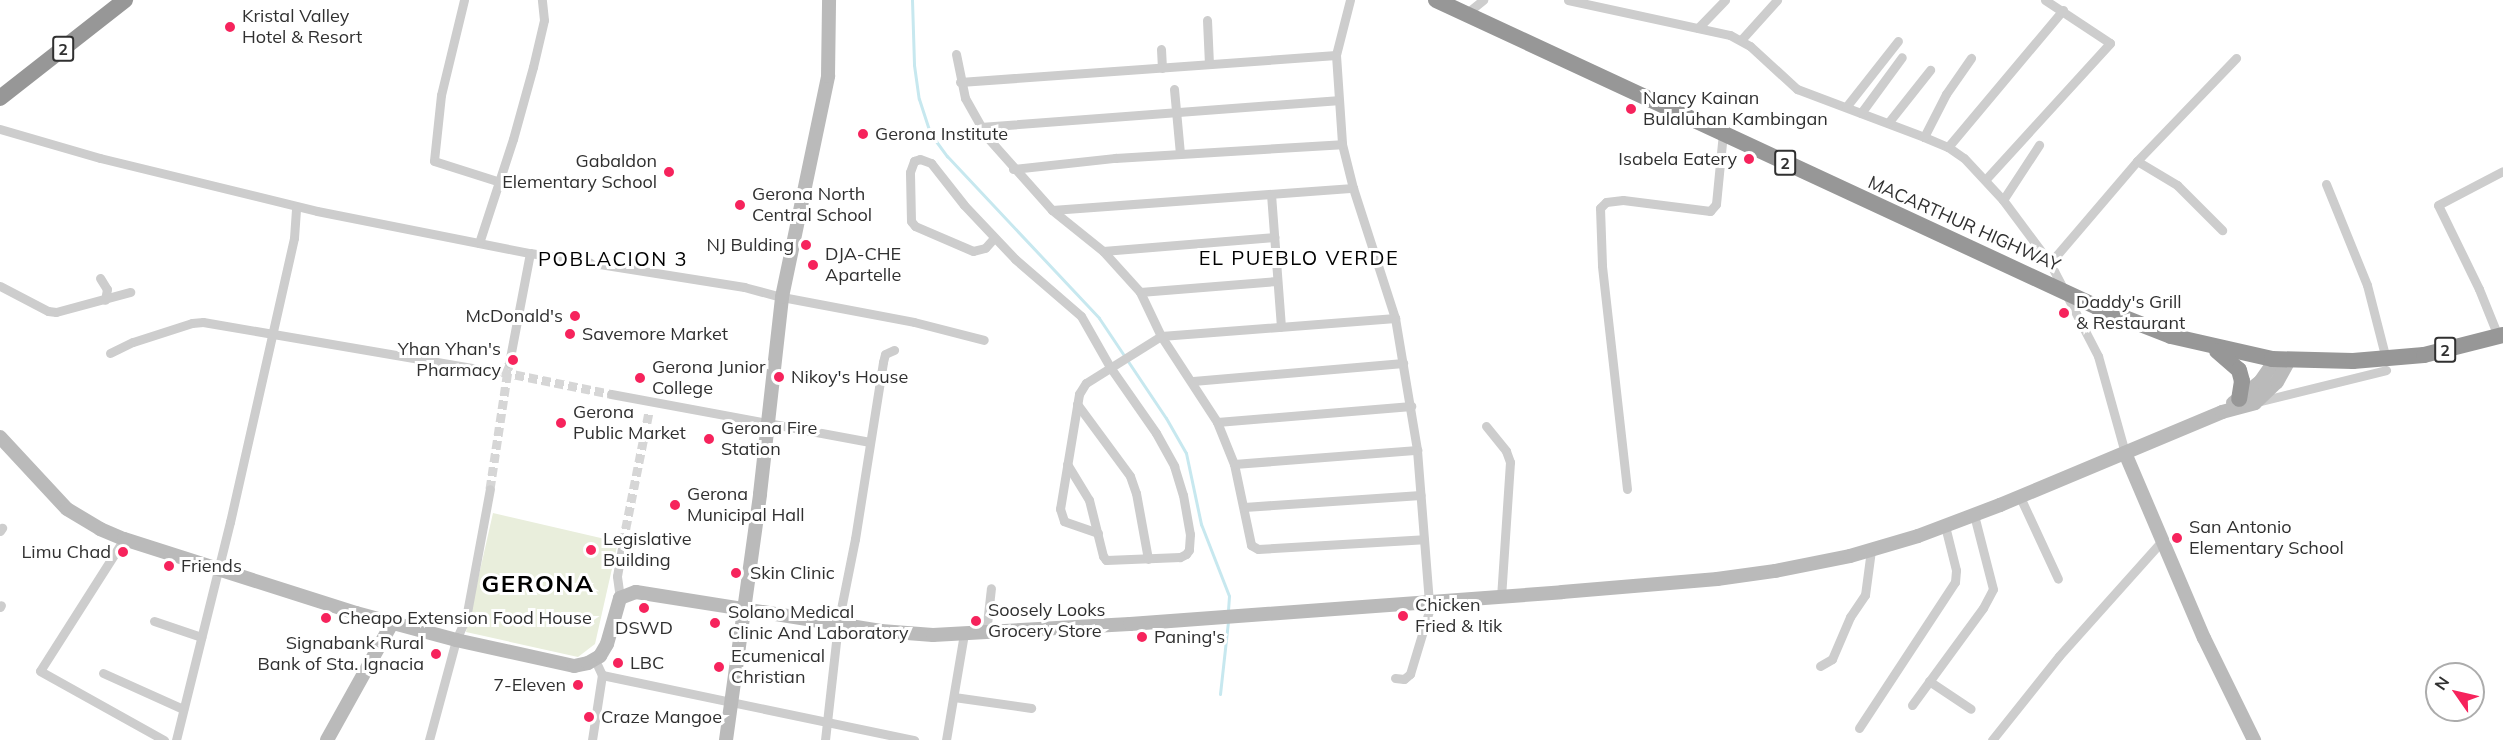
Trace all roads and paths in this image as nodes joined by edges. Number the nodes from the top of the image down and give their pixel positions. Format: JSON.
{"nodes":[{"id":1,"x":124,"y":0,"type":"edge"},
{"id":2,"x":464,"y":0,"type":"edge"},
{"id":3,"x":542,"y":0,"type":"edge"},
{"id":4,"x":829,"y":0,"type":"edge"},
{"id":5,"x":1350,"y":0,"type":"edge"},
{"id":6,"x":1436,"y":0,"type":"edge"},
{"id":7,"x":1483,"y":0,"type":"edge"},
{"id":8,"x":1568,"y":0,"type":"edge"},
{"id":9,"x":1725,"y":0,"type":"edge"},
{"id":10,"x":1777,"y":0,"type":"edge"},
{"id":11,"x":2045,"y":0,"type":"edge"},
{"id":12,"x":2063,"y":10,"type":"junction"},
{"id":13,"x":1467,"y":13,"type":"junction"},
{"id":14,"x":1207,"y":20,"type":"dead end"},
{"id":15,"x":1698,"y":28,"type":"junction"},
{"id":16,"x":1741,"y":40,"type":"junction"},
{"id":17,"x":1898,"y":41,"type":"dead end"},
{"id":18,"x":1161,"y":49,"type":"dead end"},
{"id":19,"x":956,"y":54,"type":"dead end"},
{"id":20,"x":1336,"y":55,"type":"junction"},
{"id":21,"x":1902,"y":57,"type":"dead end"},
{"id":22,"x":1971,"y":58,"type":"dead end"},
{"id":23,"x":2236,"y":58,"type":"dead end"},
{"id":24,"x":1209,"y":64,"type":"junction"},
{"id":25,"x":1162,"y":68,"type":"junction"},
{"id":26,"x":1930,"y":70,"type":"dead end"},
{"id":27,"x":960,"y":82,"type":"junction"},
{"id":28,"x":1174,"y":89,"type":"dead end"},
{"id":29,"x":0,"y":98,"type":"edge"},
{"id":30,"x":1337,"y":100,"type":"junction"},
{"id":31,"x":1846,"y":107,"type":"junction"},
{"id":32,"x":1175,"y":111,"type":"junction"},
{"id":33,"x":1861,"y":113,"type":"junction"},
{"id":34,"x":1888,"y":123,"type":"junction"},
{"id":35,"x":980,"y":127,"type":"junction"},
{"id":36,"x":0,"y":129,"type":"edge"},
{"id":37,"x":1723,"y":133,"type":"junction"},
{"id":38,"x":1924,"y":137,"type":"junction"},
{"id":39,"x":1342,"y":144,"type":"junction"},
{"id":40,"x":2039,"y":145,"type":"dead end"},
{"id":41,"x":1948,"y":147,"type":"junction"},
{"id":42,"x":1180,"y":154,"type":"junction"},
{"id":43,"x":2137,"y":161,"type":"junction"},
{"id":44,"x":1013,"y":169,"type":"junction"},
{"id":45,"x":2503,"y":171,"type":"edge"},
{"id":46,"x":1986,"y":180,"type":"junction"},
{"id":47,"x":497,"y":181,"type":"junction"},
{"id":48,"x":2326,"y":184,"type":"dead end"},
{"id":49,"x":1353,"y":188,"type":"junction"},
{"id":50,"x":1271,"y":194,"type":"junction"},
{"id":51,"x":2003,"y":200,"type":"junction"},
{"id":52,"x":296,"y":207,"type":"junction"},
{"id":53,"x":1052,"y":210,"type":"junction"},
{"id":54,"x":2222,"y":230,"type":"dead end"},
{"id":55,"x":1274,"y":237,"type":"junction"},
{"id":56,"x":994,"y":238,"type":"junction"},
{"id":57,"x":478,"y":243,"type":"junction"},
{"id":58,"x":1103,"y":251,"type":"junction"},
{"id":59,"x":530,"y":253,"type":"junction"},
{"id":60,"x":2050,"y":263,"type":"junction"},
{"id":61,"x":100,"y":278,"type":"dead end"},
{"id":62,"x":1277,"y":282,"type":"junction"},
{"id":63,"x":0,"y":286,"type":"edge"},
{"id":64,"x":2064,"y":291,"type":"junction"},
{"id":65,"x":130,"y":292,"type":"dead end"},
{"id":66,"x":1140,"y":292,"type":"junction"},
{"id":67,"x":782,"y":297,"type":"junction"},
{"id":68,"x":105,"y":300,"type":"junction"},
{"id":69,"x":1395,"y":318,"type":"junction"},
{"id":70,"x":1281,"y":327,"type":"junction"},
{"id":71,"x":271,"y":333,"type":"junction"},
{"id":72,"x":2501,"y":335,"type":"edge"},
{"id":73,"x":1161,"y":336,"type":"junction"},
{"id":74,"x":984,"y":340,"type":"dead end"},
{"id":75,"x":2211,"y":347,"type":"junction"},
{"id":76,"x":894,"y":350,"type":"dead end"},
{"id":77,"x":110,"y":353,"type":"dead end"},
{"id":78,"x":2272,"y":359,"type":"junction"},
{"id":79,"x":2289,"y":360,"type":"junction"},
{"id":80,"x":509,"y":363,"type":"tunnel mouth"},
{"id":81,"x":1403,"y":363,"type":"junction"},
{"id":82,"x":2386,"y":364,"type":"junction"},
{"id":83,"x":1114,"y":365,"type":"junction"},
{"id":84,"x":497,"y":372,"type":"tunnel mouth"},
{"id":85,"x":1193,"y":381,"type":"junction"},
{"id":86,"x":611,"y":394,"type":"tunnel mouth"},
{"id":87,"x":2247,"y":401,"type":"junction"},
{"id":88,"x":651,"y":402,"type":"junction"},
{"id":89,"x":1077,"y":404,"type":"junction"},
{"id":90,"x":1411,"y":406,"type":"junction"},
{"id":91,"x":649,"y":412,"type":"tunnel mouth"},
{"id":92,"x":1217,"y":423,"type":"junction"},
{"id":93,"x":768,"y":424,"type":"junction"},
{"id":94,"x":1486,"y":426,"type":"dead end"},
{"id":95,"x":0,"y":437,"type":"edge"},
{"id":96,"x":869,"y":442,"type":"junction"},
{"id":97,"x":1416,"y":450,"type":"junction"},
{"id":98,"x":2125,"y":453,"type":"junction"},
{"id":99,"x":1066,"y":464,"type":"junction"},
{"id":100,"x":1234,"y":464,"type":"junction"},
{"id":101,"x":490,"y":489,"type":"tunnel mouth"},
{"id":102,"x":1626,"y":489,"type":"dead end"},
{"id":103,"x":1421,"y":495,"type":"junction"},
{"id":104,"x":2020,"y":497,"type":"junction"},
{"id":105,"x":1244,"y":507,"type":"junction"},
{"id":106,"x":1974,"y":515,"type":"junction"},
{"id":107,"x":1945,"y":526,"type":"junction"},
{"id":108,"x":1098,"y":533,"type":"junction"},
{"id":109,"x":124,"y":539,"type":"junction"},
{"id":110,"x":1424,"y":539,"type":"junction"},
{"id":111,"x":2162,"y":541,"type":"junction"},
{"id":112,"x":623,"y":542,"type":"tunnel mouth"},
{"id":113,"x":1871,"y":550,"type":"junction"},
{"id":114,"x":1148,"y":559,"type":"junction"},
{"id":115,"x":218,"y":571,"type":"junction"},
{"id":116,"x":2058,"y":579,"type":"dead end"},
{"id":117,"x":991,"y":588,"type":"dead end"},
{"id":118,"x":1501,"y":596,"type":"junction"},
{"id":119,"x":620,"y":598,"type":"junction"},
{"id":120,"x":1430,"y":601,"type":"junction"},
{"id":121,"x":744,"y":610,"type":"junction"},
{"id":122,"x":154,"y":621,"type":"dead end"},
{"id":123,"x":392,"y":623,"type":"junction"},
{"id":124,"x":838,"y":624,"type":"junction"},
{"id":125,"x":986,"y":633,"type":"junction"},
{"id":126,"x":964,"y":634,"type":"junction"},
{"id":127,"x":201,"y":637,"type":"junction"},
{"id":128,"x":456,"y":640,"type":"junction"},
{"id":129,"x":595,"y":660,"type":"junction"},
{"id":130,"x":1820,"y":666,"type":"dead end"},
{"id":131,"x":103,"y":673,"type":"dead end"},
{"id":132,"x":602,"y":675,"type":"junction"},
{"id":133,"x":1395,"y":678,"type":"dead end"},
{"id":134,"x":1929,"y":681,"type":"junction"},
{"id":135,"x":954,"y":697,"type":"junction"},
{"id":136,"x":730,"y":700,"type":"junction"},
{"id":137,"x":1912,"y":705,"type":"dead end"},
{"id":138,"x":1030,"y":708,"type":"dead end"},
{"id":139,"x":183,"y":709,"type":"junction"},
{"id":140,"x":1971,"y":709,"type":"dead end"},
{"id":141,"x":828,"y":722,"type":"junction"},
{"id":142,"x":1859,"y":728,"type":"dead end"},
{"id":143,"x":164,"y":740,"type":"edge"},
{"id":144,"x":176,"y":740,"type":"edge"},
{"id":145,"x":327,"y":740,"type":"edge"},
{"id":146,"x":429,"y":740,"type":"edge"},
{"id":147,"x":592,"y":740,"type":"edge"},
{"id":148,"x":726,"y":740,"type":"edge"},
{"id":149,"x":825,"y":740,"type":"edge"},
{"id":150,"x":914,"y":740,"type":"edge"},
{"id":151,"x":946,"y":740,"type":"edge"},
{"id":152,"x":1992,"y":740,"type":"edge"},
{"id":153,"x":2254,"y":740,"type":"edge"}],
"edges":[{"from":1,"to":29,"type":"highway","number":"2"},
{"from":2,"to":47,"type":"street"},
{"from":3,"to":47,"type":"street"},
{"from":4,"to":67,"type":"main road"},
{"from":5,"to":20,"type":"street"},
{"from":6,"to":13,"type":"highway","name":"MACARTHUR HIGHWAY","number":"2"},
{"from":7,"to":13,"type":"street"},
{"from":8,"to":15,"type":"street"},
{"from":9,"to":15,"type":"street"},
{"from":10,"to":16,"type":"street"},
{"from":11,"to":12,"type":"street"},
{"from":12,"to":41,"type":"street"},
{"from":12,"to":46,"type":"street"},
{"from":13,"to":37,"type":"highway","name":"MACARTHUR HIGHWAY","number":"2"},
{"from":14,"to":24,"type":"street"},
{"from":15,"to":16,"type":"street"},
{"from":16,"to":31,"type":"street"},
{"from":17,"to":31,"type":"street"},
{"from":18,"to":25,"type":"street"},
{"from":19,"to":27,"type":"street"},
{"from":20,"to":24,"type":"street"},
{"from":20,"to":30,"type":"street"},
{"from":21,"to":33,"type":"street"},
{"from":22,"to":38,"type":"street"},
{"from":23,"to":43,"type":"street"},
{"from":24,"to":25,"type":"street"},
{"from":25,"to":27,"type":"street"},
{"from":26,"to":34,"type":"street"},
{"from":27,"to":35,"type":"street"},
{"from":28,"to":32,"type":"street"},
{"from":30,"to":32,"type":"street"},
{"from":30,"to":39,"type":"street"},
{"from":31,"to":33,"type":"street"},
{"from":32,"to":35,"type":"street"},
{"from":32,"to":42,"type":"street"},
{"from":33,"to":34,"type":"street"},
{"from":34,"to":38,"type":"street"},
{"from":35,"to":44,"type":"street"},
{"from":36,"to":52,"type":"street"},
{"from":37,"to":64,"type":"highway","name":"MACARTHUR HIGHWAY","number":"2"},
{"from":37,"to":102,"type":"street"},
{"from":38,"to":41,"type":"street"},
{"from":39,"to":42,"type":"street"},
{"from":39,"to":49,"type":"street"},
{"from":40,"to":51,"type":"street"},
{"from":41,"to":46,"type":"street"},
{"from":42,"to":44,"type":"street"},
{"from":43,"to":54,"type":"street"},
{"from":43,"to":60,"type":"street"},
{"from":44,"to":53,"type":"street"},
{"from":45,"to":72,"type":"street"},
{"from":46,"to":51,"type":"street"},
{"from":47,"to":57,"type":"street"},
{"from":48,"to":82,"type":"street"},
{"from":49,"to":50,"type":"street"},
{"from":49,"to":69,"type":"street"},
{"from":50,"to":53,"type":"street"},
{"from":50,"to":55,"type":"street"},
{"from":51,"to":60,"type":"street"},
{"from":52,"to":57,"type":"street"},
{"from":52,"to":71,"type":"street"},
{"from":53,"to":58,"type":"street"},
{"from":55,"to":58,"type":"street"},
{"from":55,"to":62,"type":"street"},
{"from":56,"to":56,"type":"street"},
{"from":56,"to":83,"type":"street"},
{"from":57,"to":59,"type":"street"},
{"from":58,"to":66,"type":"street"},
{"from":59,"to":67,"type":"street"},
{"from":59,"to":80,"type":"street"},
{"from":60,"to":64,"type":"street"},
{"from":61,"to":68,"type":"street"},
{"from":62,"to":66,"type":"street"},
{"from":62,"to":70,"type":"street"},
{"from":63,"to":68,"type":"street"},
{"from":64,"to":75,"type":"highway","name":"MACARTHUR HIGHWAY","number":"2"},
{"from":64,"to":98,"type":"street"},
{"from":65,"to":68,"type":"street"},
{"from":66,"to":73,"type":"street"},
{"from":67,"to":74,"type":"street"},
{"from":67,"to":93,"type":"main road"},
{"from":69,"to":70,"type":"street"},
{"from":69,"to":81,"type":"street"},
{"from":70,"to":73,"type":"street"},
{"from":71,"to":77,"type":"street"},
{"from":71,"to":84,"type":"street"},
{"from":71,"to":115,"type":"street"},
{"from":72,"to":82,"type":"highway","name":"MACARTHUR HIGHWAY","number":"2"},
{"from":73,"to":83,"type":"street"},
{"from":73,"to":85,"type":"street"},
{"from":75,"to":78,"type":"highway","name":"MACARTHUR HIGHWAY","number":"2"},
{"from":75,"to":87,"type":"highway"},
{"from":76,"to":96,"type":"street"},
{"from":78,"to":79,"type":"highway","name":"MACARTHUR HIGHWAY","number":"2"},
{"from":78,"to":87,"type":"main road"},
{"from":79,"to":82,"type":"highway","name":"MACARTHUR HIGHWAY","number":"2"},
{"from":79,"to":87,"type":"main road"},
{"from":81,"to":85,"type":"street"},
{"from":81,"to":90,"type":"street"},
{"from":82,"to":87,"type":"street"},
{"from":83,"to":89,"type":"street"},
{"from":83,"to":114,"type":"street"},
{"from":85,"to":92,"type":"street"},
{"from":86,"to":88,"type":"street"},
{"from":87,"to":98,"type":"main road"},
{"from":88,"to":91,"type":"street"},
{"from":88,"to":93,"type":"street"},
{"from":89,"to":99,"type":"street"},
{"from":89,"to":114,"type":"street"},
{"from":90,"to":92,"type":"street"},
{"from":90,"to":97,"type":"street"},
{"from":92,"to":100,"type":"street"},
{"from":93,"to":96,"type":"street"},
{"from":93,"to":121,"type":"main road"},
{"from":94,"to":118,"type":"street"},
{"from":95,"to":109,"type":"main road"},
{"from":96,"to":124,"type":"street"},
{"from":97,"to":100,"type":"street"},
{"from":97,"to":103,"type":"street"},
{"from":98,"to":104,"type":"main road"},
{"from":98,"to":111,"type":"main road"},
{"from":99,"to":108,"type":"street"},
{"from":99,"to":108,"type":"street"},
{"from":100,"to":105,"type":"street"},
{"from":101,"to":128,"type":"street"},
{"from":103,"to":105,"type":"street"},
{"from":103,"to":110,"type":"street"},
{"from":104,"to":106,"type":"main road"},
{"from":104,"to":116,"type":"street"},
{"from":105,"to":110,"type":"street"},
{"from":106,"to":107,"type":"main road"},
{"from":106,"to":134,"type":"street"},
{"from":107,"to":113,"type":"main road"},
{"from":107,"to":142,"type":"street"},
{"from":108,"to":114,"type":"street"},
{"from":109,"to":115,"type":"main road"},
{"from":109,"to":143,"type":"street"},
{"from":110,"to":120,"type":"street"},
{"from":111,"to":152,"type":"street"},
{"from":111,"to":153,"type":"main road"},
{"from":112,"to":119,"type":"street"},
{"from":113,"to":118,"type":"main road"},
{"from":113,"to":130,"type":"street"},
{"from":115,"to":123,"type":"main road"},
{"from":115,"to":127,"type":"street"},
{"from":117,"to":125,"type":"street"},
{"from":118,"to":120,"type":"main road"},
{"from":119,"to":121,"type":"main road"},
{"from":119,"to":129,"type":"main road"},
{"from":120,"to":125,"type":"main road"},
{"from":120,"to":133,"type":"street"},
{"from":121,"to":124,"type":"main road"},
{"from":121,"to":136,"type":"main road"},
{"from":122,"to":127,"type":"street"},
{"from":123,"to":128,"type":"main road"},
{"from":123,"to":145,"type":"main road"},
{"from":124,"to":126,"type":"main road"},
{"from":124,"to":141,"type":"street"},
{"from":125,"to":126,"type":"main road"},
{"from":126,"to":135,"type":"street"},
{"from":127,"to":139,"type":"street"},
{"from":128,"to":129,"type":"main road"},
{"from":128,"to":146,"type":"street"},
{"from":129,"to":132,"type":"street"},
{"from":131,"to":139,"type":"street"},
{"from":132,"to":136,"type":"street"},
{"from":132,"to":147,"type":"street"},
{"from":134,"to":137,"type":"street"},
{"from":134,"to":140,"type":"street"},
{"from":135,"to":138,"type":"street"},
{"from":135,"to":151,"type":"street"},
{"from":136,"to":141,"type":"street"},
{"from":136,"to":148,"type":"main road"},
{"from":139,"to":144,"type":"street"},
{"from":141,"to":149,"type":"street"},
{"from":141,"to":150,"type":"street"}]}
